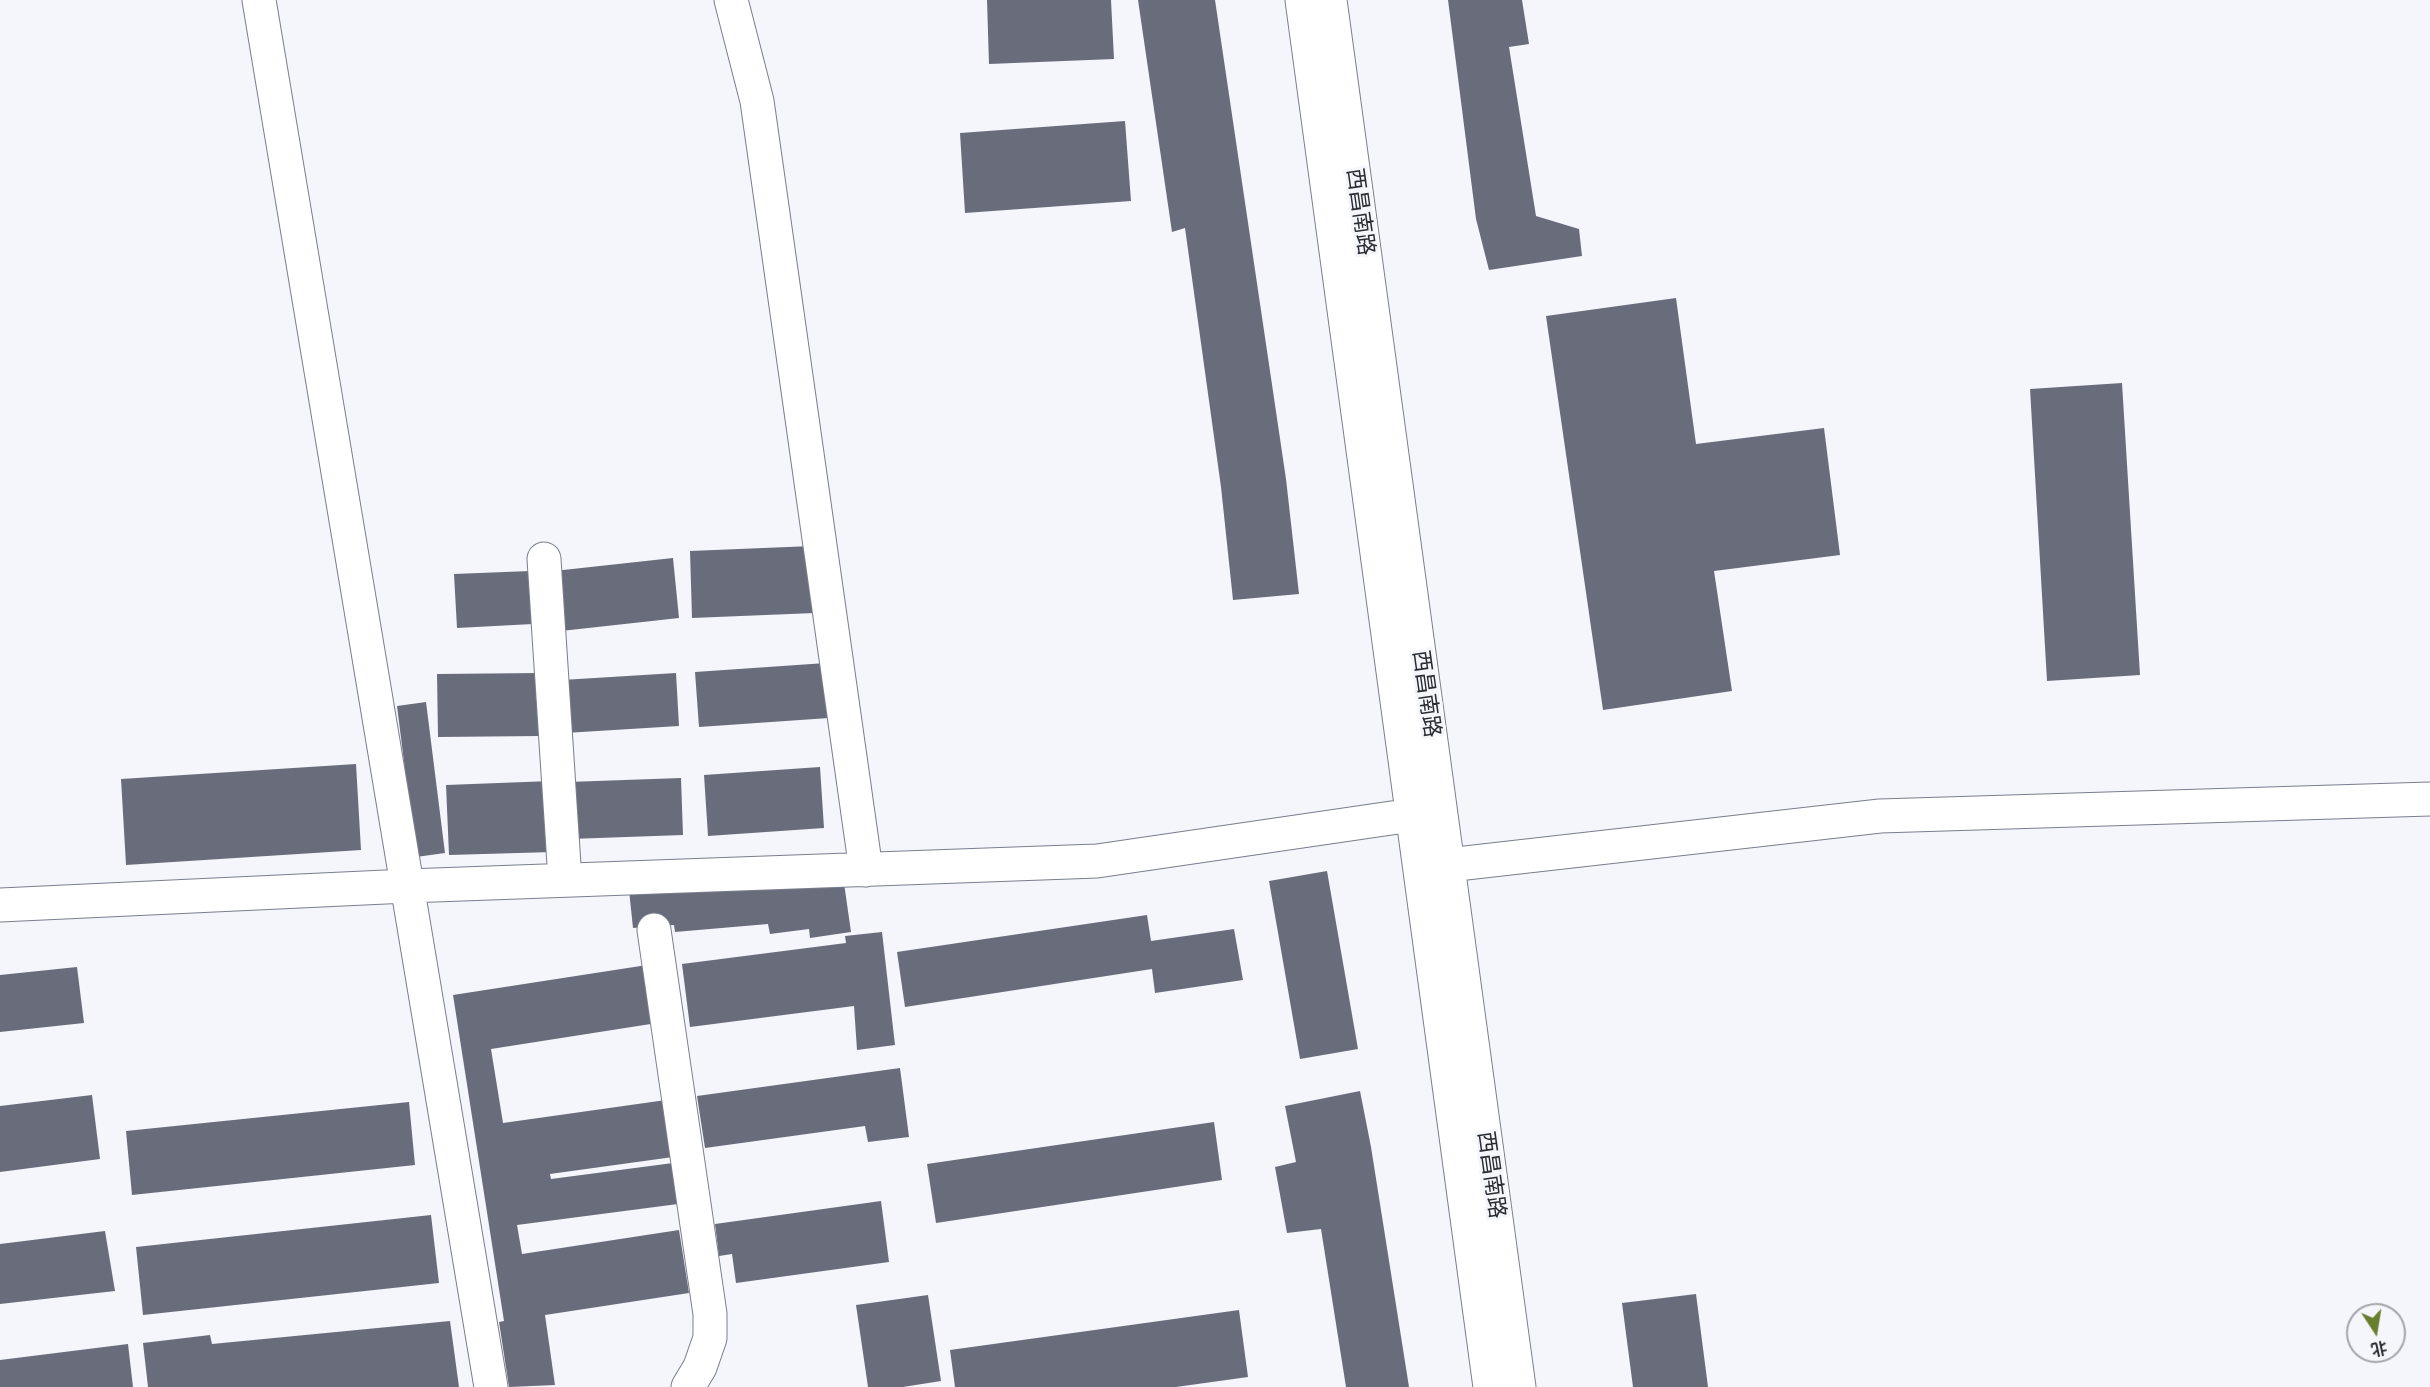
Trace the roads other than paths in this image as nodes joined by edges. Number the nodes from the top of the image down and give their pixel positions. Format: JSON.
{"nodes":[{"id":1,"x":259,"y":0,"type":"edge"},
{"id":2,"x":731,"y":0,"type":"edge"},
{"id":3,"x":1302,"y":0,"type":"edge"},
{"id":4,"x":1330,"y":0,"type":"edge"},
{"id":5,"x":544,"y":559,"type":"dead end"},
{"id":6,"x":2430,"y":799,"type":"edge"},
{"id":7,"x":1412,"y":815,"type":"junction"},
{"id":8,"x":1448,"y":865,"type":"junction"},
{"id":9,"x":866,"y":870,"type":"junction"},
{"id":10,"x":565,"y":880,"type":"junction"},
{"id":11,"x":407,"y":885,"type":"junction"},
{"id":12,"x":0,"y":905,"type":"edge"},
{"id":13,"x":654,"y":930,"type":"dead end"},
{"id":14,"x":491,"y":1387,"type":"edge"},
{"id":15,"x":688,"y":1387,"type":"edge"},
{"id":16,"x":1490,"y":1387,"type":"edge"},
{"id":17,"x":1519,"y":1387,"type":"edge"}],
"edges":[{"from":1,"to":11,"type":"street"},
{"from":2,"to":9,"type":"street"},
{"from":3,"to":7,"type":"street","name":"西昌南路"},
{"from":4,"to":8,"type":"street","name":"西昌南路"},
{"from":5,"to":10,"type":"street"},
{"from":6,"to":8,"type":"street"},
{"from":7,"to":9,"type":"street"},
{"from":7,"to":16,"type":"street","name":"西昌南路"},
{"from":8,"to":17,"type":"street","name":"西昌南路"},
{"from":9,"to":10,"type":"street"},
{"from":10,"to":11,"type":"street"},
{"from":11,"to":12,"type":"street"},
{"from":11,"to":14,"type":"street"},
{"from":13,"to":15,"type":"street"}]}
